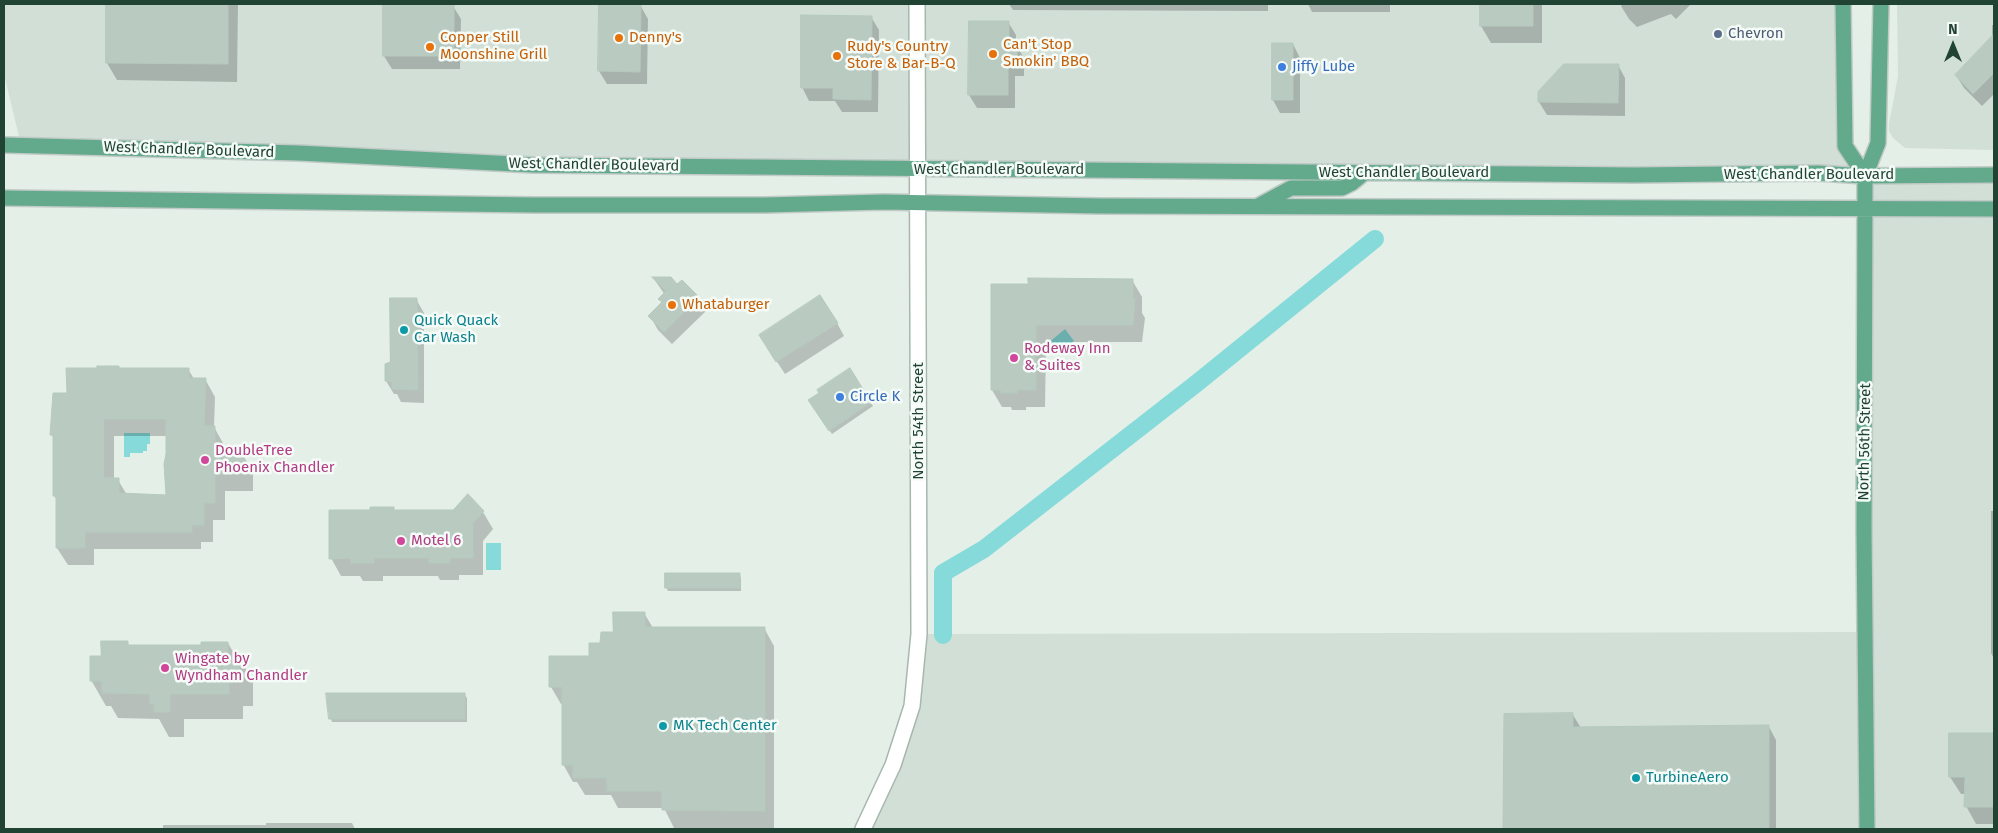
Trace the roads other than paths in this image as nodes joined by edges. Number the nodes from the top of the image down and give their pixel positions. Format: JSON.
{"nodes":[{"id":1,"x":917,"y":4,"type":"edge"},
{"id":2,"x":1843,"y":4,"type":"edge"},
{"id":3,"x":1881,"y":4,"type":"edge"},
{"id":4,"x":4,"y":146,"type":"edge"},
{"id":5,"x":918,"y":170,"type":"junction"},
{"id":6,"x":1364,"y":173,"type":"junction"},
{"id":7,"x":1994,"y":175,"type":"edge"},
{"id":8,"x":1865,"y":176,"type":"junction"},
{"id":9,"x":4,"y":198,"type":"edge"},
{"id":10,"x":918,"y":203,"type":"junction"},
{"id":11,"x":1257,"y":206,"type":"junction"},
{"id":12,"x":1994,"y":209,"type":"edge"},
{"id":13,"x":1866,"y":210,"type":"junction"},
{"id":14,"x":863,"y":829,"type":"edge"},
{"id":15,"x":1866,"y":829,"type":"edge"}],
"edges":[{"from":1,"to":5,"type":"street","name":"North 54th Street"},
{"from":2,"to":8,"type":"main road"},
{"from":3,"to":8,"type":"main road","name":"North 56th Street"},
{"from":4,"to":5,"type":"main road","name":"West Chandler Boulevard"},
{"from":5,"to":6,"type":"main road","name":"West Chandler Boulevard"},
{"from":5,"to":10,"type":"street","name":"North 54th Street"},
{"from":6,"to":8,"type":"main road","name":"West Chandler Boulevard"},
{"from":6,"to":11,"type":"main road"},
{"from":7,"to":8,"type":"main road","name":"West Chandler Boulevard"},
{"from":8,"to":13,"type":"main road","name":"North 56th Street"},
{"from":9,"to":10,"type":"main road"},
{"from":10,"to":11,"type":"main road"},
{"from":10,"to":14,"type":"street","name":"North 54th Street"},
{"from":11,"to":13,"type":"main road"},
{"from":12,"to":13,"type":"main road"},
{"from":13,"to":15,"type":"main road","name":"North 56th Street"}]}
